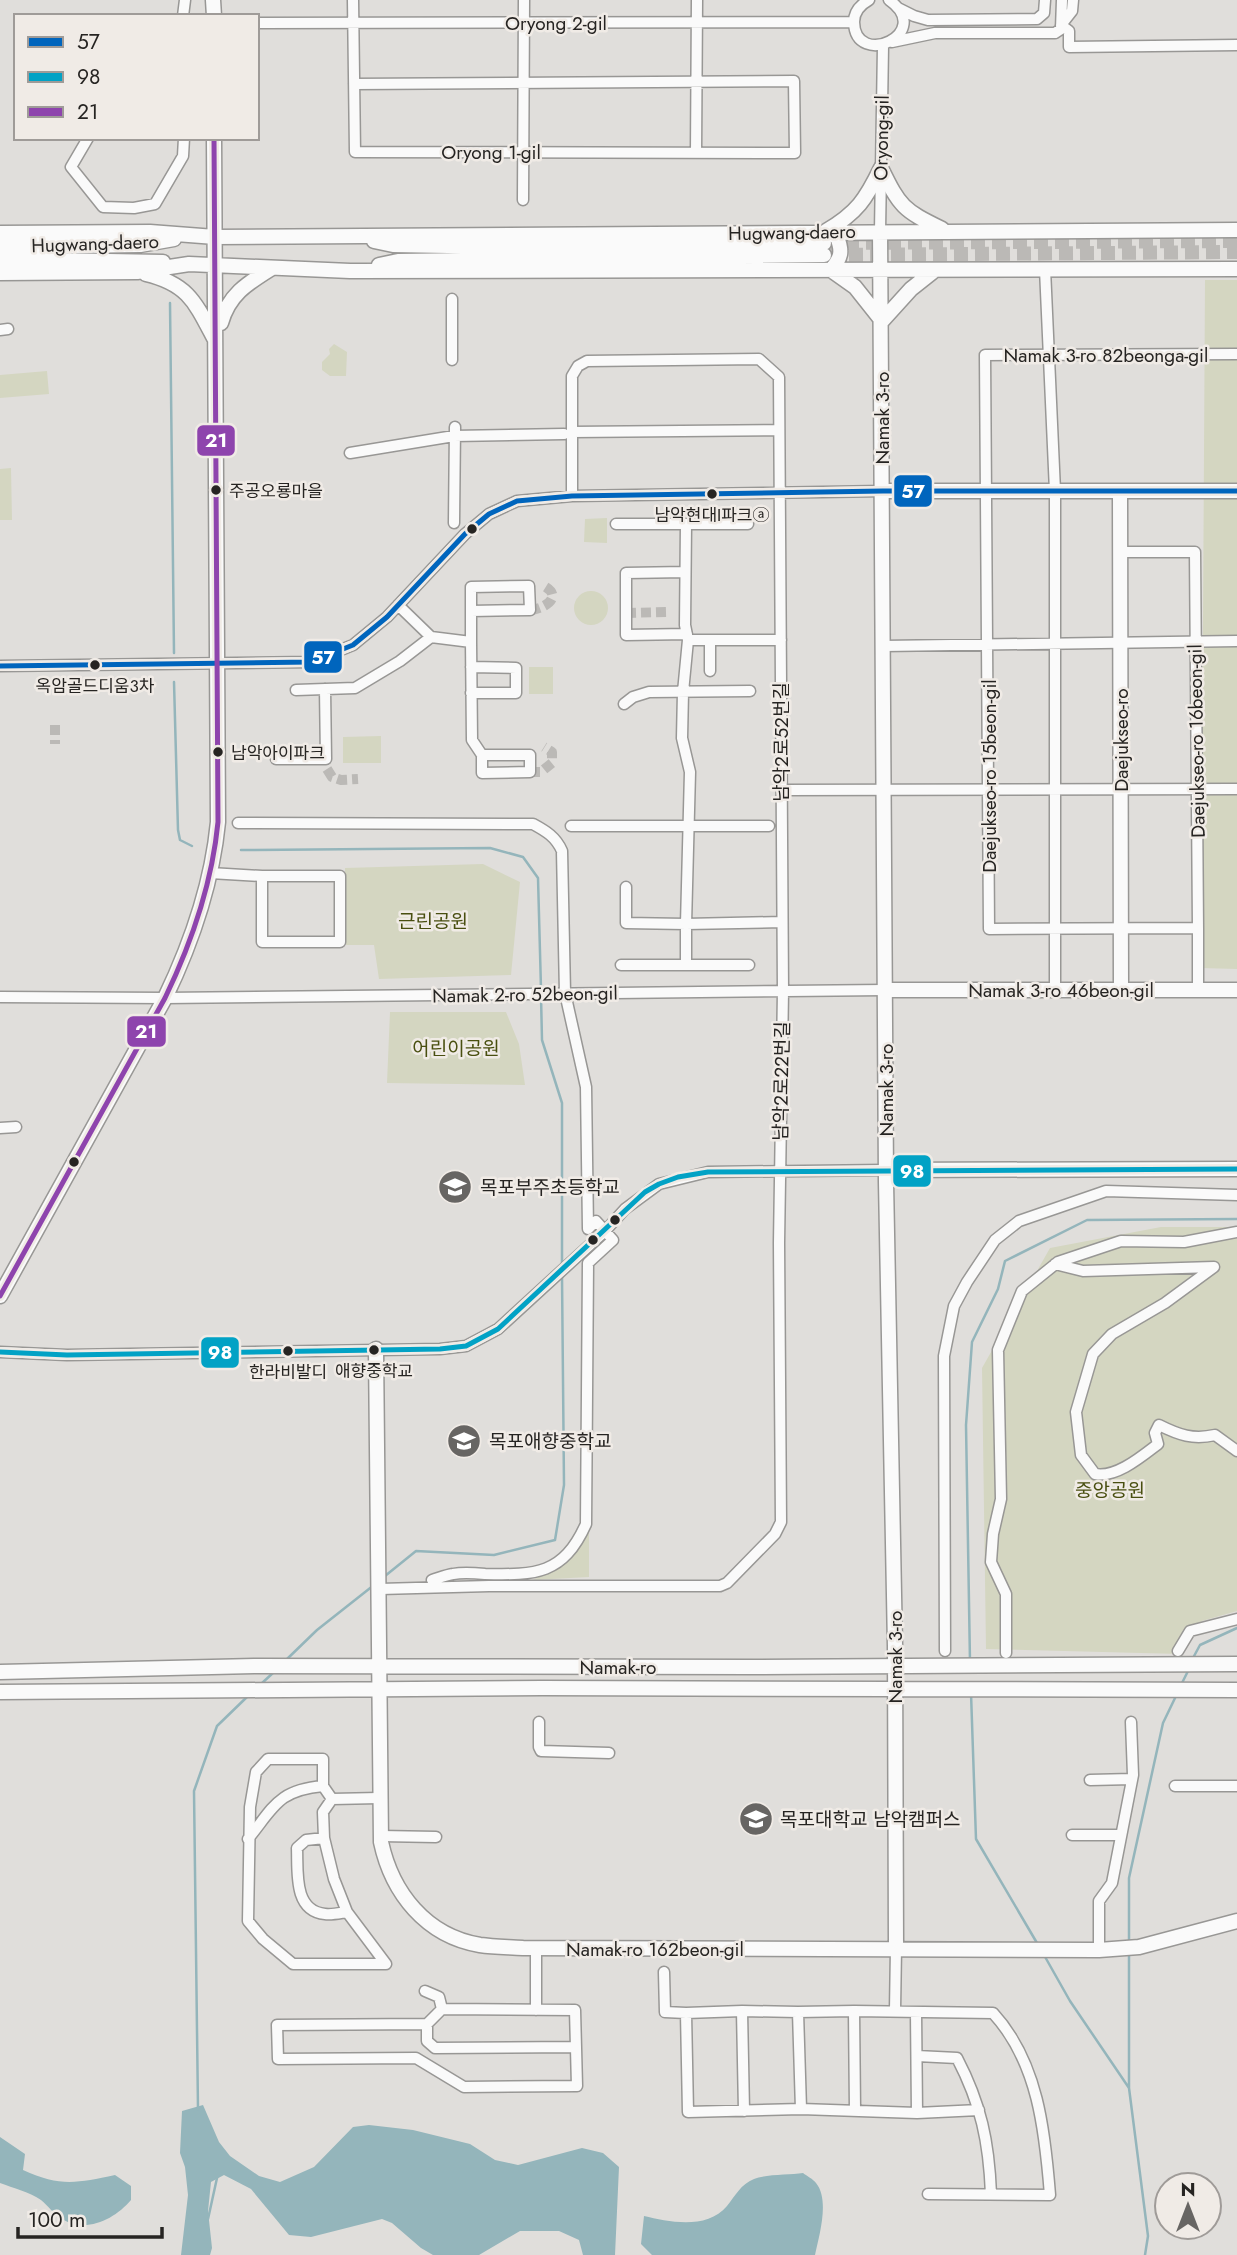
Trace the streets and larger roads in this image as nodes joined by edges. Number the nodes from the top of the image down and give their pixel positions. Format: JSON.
{"nodes":[{"id":1,"x":353,"y":0,"type":"edge"},
{"id":2,"x":524,"y":0,"type":"edge"},
{"id":3,"x":696,"y":0,"type":"edge"},
{"id":4,"x":869,"y":0,"type":"edge"},
{"id":5,"x":1045,"y":0,"type":"edge"},
{"id":6,"x":1062,"y":0,"type":"edge"},
{"id":7,"x":1073,"y":0,"type":"edge"},
{"id":8,"x":894,"y":4,"type":"edge"},
{"id":9,"x":854,"y":22,"type":"junction"},
{"id":10,"x":259,"y":23,"type":"edge"},
{"id":11,"x":354,"y":23,"type":"junction"},
{"id":12,"x":524,"y":23,"type":"junction"},
{"id":13,"x":696,"y":23,"type":"junction"},
{"id":14,"x":1061,"y":25,"type":"junction"},
{"id":15,"x":887,"y":43,"type":"junction"},
{"id":16,"x":1237,"y":45,"type":"edge"},
{"id":17,"x":696,"y":82,"type":"junction"},
{"id":18,"x":524,"y":83,"type":"junction"},
{"id":19,"x":354,"y":84,"type":"junction"},
{"id":20,"x":87,"y":140,"type":"edge"},
{"id":21,"x":184,"y":140,"type":"edge"},
{"id":22,"x":214,"y":140,"type":"edge"},
{"id":23,"x":523,"y":152,"type":"junction"},
{"id":24,"x":696,"y":153,"type":"junction"},
{"id":25,"x":881,"y":168,"type":"junction"},
{"id":26,"x":523,"y":200,"type":"dead end"},
{"id":27,"x":1237,"y":230,"type":"edge"},
{"id":28,"x":880,"y":231,"type":"junction"},
{"id":29,"x":946,"y":231,"type":"junction"},
{"id":30,"x":0,"y":233,"type":"edge"},
{"id":31,"x":189,"y":236,"type":"junction"},
{"id":32,"x":215,"y":237,"type":"junction"},
{"id":33,"x":824,"y":243,"type":"junction"},
{"id":34,"x":0,"y":247,"type":"edge"},
{"id":35,"x":0,"y":259,"type":"edge"},
{"id":36,"x":215,"y":259,"type":"junction"},
{"id":37,"x":189,"y":264,"type":"junction"},
{"id":38,"x":273,"y":268,"type":"junction"},
{"id":39,"x":1237,"y":268,"type":"edge"},
{"id":40,"x":1045,"y":269,"type":"junction"},
{"id":41,"x":831,"y":270,"type":"junction"},
{"id":42,"x":882,"y":270,"type":"junction"},
{"id":43,"x":936,"y":270,"type":"junction"},
{"id":44,"x":350,"y":271,"type":"junction"},
{"id":45,"x":137,"y":272,"type":"junction"},
{"id":46,"x":0,"y":273,"type":"edge"},
{"id":47,"x":452,"y":299,"type":"dead end"},
{"id":48,"x":882,"y":321,"type":"junction"},
{"id":49,"x":215,"y":341,"type":"junction"},
{"id":50,"x":1237,"y":354,"type":"edge"},
{"id":51,"x":1050,"y":355,"type":"junction"},
{"id":52,"x":452,"y":360,"type":"dead end"},
{"id":53,"x":779,"y":430,"type":"junction"},
{"id":54,"x":454,"y":431,"type":"junction"},
{"id":55,"x":568,"y":433,"type":"junction"},
{"id":56,"x":350,"y":453,"type":"dead end"},
{"id":57,"x":883,"y":491,"type":"junction"},
{"id":58,"x":986,"y":491,"type":"junction"},
{"id":59,"x":1055,"y":491,"type":"junction"},
{"id":60,"x":1120,"y":491,"type":"junction"},
{"id":61,"x":1237,"y":491,"type":"edge"},
{"id":62,"x":780,"y":494,"type":"junction"},
{"id":63,"x":572,"y":496,"type":"junction"},
{"id":64,"x":454,"y":523,"type":"dead end"},
{"id":65,"x":616,"y":524,"type":"dead end"},
{"id":66,"x":686,"y":524,"type":"junction"},
{"id":67,"x":748,"y":524,"type":"dead end"},
{"id":68,"x":1120,"y":552,"type":"junction"},
{"id":69,"x":685,"y":572,"type":"junction"},
{"id":70,"x":398,"y":605,"type":"junction"},
{"id":71,"x":471,"y":611,"type":"junction"},
{"id":72,"x":431,"y":637,"type":"junction"},
{"id":73,"x":687,"y":637,"type":"junction"},
{"id":74,"x":710,"y":640,"type":"junction"},
{"id":75,"x":781,"y":640,"type":"junction"},
{"id":76,"x":1195,"y":641,"type":"junction"},
{"id":77,"x":1237,"y":641,"type":"edge"},
{"id":78,"x":471,"y":642,"type":"junction"},
{"id":79,"x":1121,"y":643,"type":"junction"},
{"id":80,"x":1057,"y":644,"type":"junction"},
{"id":81,"x":988,"y":645,"type":"junction"},
{"id":82,"x":884,"y":646,"type":"junction"},
{"id":83,"x":216,"y":663,"type":"junction"},
{"id":84,"x":0,"y":666,"type":"edge"},
{"id":85,"x":471,"y":667,"type":"junction"},
{"id":86,"x":710,"y":671,"type":"dead end"},
{"id":87,"x":325,"y":689,"type":"junction"},
{"id":88,"x":296,"y":690,"type":"dead end"},
{"id":89,"x":750,"y":691,"type":"dead end"},
{"id":90,"x":683,"y":692,"type":"junction"},
{"id":91,"x":471,"y":693,"type":"junction"},
{"id":92,"x":624,"y":704,"type":"dead end"},
{"id":93,"x":482,"y":755,"type":"dead end"},
{"id":94,"x":276,"y":759,"type":"dead end"},
{"id":95,"x":1053,"y":789,"type":"junction"},
{"id":96,"x":1122,"y":789,"type":"junction"},
{"id":97,"x":1197,"y":789,"type":"junction"},
{"id":98,"x":1237,"y":789,"type":"edge"},
{"id":99,"x":782,"y":790,"type":"junction"},
{"id":100,"x":885,"y":790,"type":"junction"},
{"id":101,"x":989,"y":790,"type":"junction"},
{"id":102,"x":238,"y":823,"type":"dead end"},
{"id":103,"x":571,"y":825,"type":"dead end"},
{"id":104,"x":688,"y":826,"type":"junction"},
{"id":105,"x":769,"y":826,"type":"dead end"},
{"id":106,"x":210,"y":873,"type":"junction"},
{"id":107,"x":262,"y":876,"type":"junction"},
{"id":108,"x":626,"y":887,"type":"dead end"},
{"id":109,"x":782,"y":922,"type":"junction"},
{"id":110,"x":685,"y":924,"type":"junction"},
{"id":111,"x":1198,"y":928,"type":"junction"},
{"id":112,"x":1054,"y":929,"type":"junction"},
{"id":113,"x":1122,"y":929,"type":"junction"},
{"id":114,"x":621,"y":965,"type":"dead end"},
{"id":115,"x":685,"y":965,"type":"junction"},
{"id":116,"x":749,"y":965,"type":"dead end"},
{"id":117,"x":885,"y":990,"type":"junction"},
{"id":118,"x":1055,"y":990,"type":"junction"},
{"id":119,"x":1121,"y":990,"type":"junction"},
{"id":120,"x":1198,"y":990,"type":"junction"},
{"id":121,"x":1237,"y":990,"type":"edge"},
{"id":122,"x":783,"y":991,"type":"junction"},
{"id":123,"x":565,"y":993,"type":"junction"},
{"id":124,"x":0,"y":997,"type":"edge"},
{"id":125,"x":165,"y":998,"type":"junction"},
{"id":126,"x":16,"y":1127,"type":"dead end"},
{"id":127,"x":0,"y":1128,"type":"edge"},
{"id":128,"x":1237,"y":1169,"type":"edge"},
{"id":129,"x":886,"y":1170,"type":"junction"},
{"id":130,"x":779,"y":1171,"type":"junction"},
{"id":131,"x":1237,"y":1195,"type":"edge"},
{"id":132,"x":605,"y":1231,"type":"junction"},
{"id":133,"x":1237,"y":1232,"type":"edge"},
{"id":134,"x":1055,"y":1264,"type":"junction"},
{"id":135,"x":0,"y":1296,"type":"edge"},
{"id":136,"x":376,"y":1349,"type":"junction"},
{"id":137,"x":0,"y":1352,"type":"edge"},
{"id":138,"x":1237,"y":1451,"type":"edge"},
{"id":139,"x":432,"y":1580,"type":"dead end"},
{"id":140,"x":380,"y":1586,"type":"junction"},
{"id":141,"x":1237,"y":1619,"type":"edge"},
{"id":142,"x":945,"y":1651,"type":"dead end"},
{"id":143,"x":1006,"y":1653,"type":"dead end"},
{"id":144,"x":1176,"y":1658,"type":"junction"},
{"id":145,"x":895,"y":1664,"type":"junction"},
{"id":146,"x":1230,"y":1664,"type":"edge"},
{"id":147,"x":379,"y":1667,"type":"junction"},
{"id":148,"x":0,"y":1672,"type":"edge"},
{"id":149,"x":378,"y":1689,"type":"junction"},
{"id":150,"x":895,"y":1689,"type":"junction"},
{"id":151,"x":1237,"y":1690,"type":"edge"},
{"id":152,"x":0,"y":1692,"type":"edge"},
{"id":153,"x":539,"y":1722,"type":"dead end"},
{"id":154,"x":1131,"y":1722,"type":"dead end"},
{"id":155,"x":609,"y":1753,"type":"dead end"},
{"id":156,"x":1132,"y":1779,"type":"junction"},
{"id":157,"x":1090,"y":1780,"type":"dead end"},
{"id":158,"x":323,"y":1786,"type":"junction"},
{"id":159,"x":1175,"y":1786,"type":"dead end"},
{"id":160,"x":1237,"y":1786,"type":"edge"},
{"id":161,"x":379,"y":1798,"type":"junction"},
{"id":162,"x":332,"y":1799,"type":"junction"},
{"id":163,"x":1072,"y":1835,"type":"dead end"},
{"id":164,"x":1121,"y":1835,"type":"junction"},
{"id":165,"x":381,"y":1836,"type":"junction"},
{"id":166,"x":436,"y":1837,"type":"dead end"},
{"id":167,"x":324,"y":1838,"type":"junction"},
{"id":168,"x":248,"y":1839,"type":"junction"},
{"id":169,"x":348,"y":1912,"type":"junction"},
{"id":170,"x":1237,"y":1921,"type":"edge"},
{"id":171,"x":896,"y":1948,"type":"junction"},
{"id":172,"x":536,"y":1949,"type":"junction"},
{"id":173,"x":1103,"y":1949,"type":"junction"},
{"id":174,"x":664,"y":1972,"type":"dead end"},
{"id":175,"x":425,"y":1990,"type":"dead end"},
{"id":176,"x":442,"y":2009,"type":"junction"},
{"id":177,"x":536,"y":2010,"type":"junction"},
{"id":178,"x":895,"y":2010,"type":"junction"},
{"id":179,"x":742,"y":2011,"type":"junction"},
{"id":180,"x":854,"y":2011,"type":"junction"},
{"id":181,"x":798,"y":2012,"type":"junction"},
{"id":182,"x":916,"y":2012,"type":"junction"},
{"id":183,"x":686,"y":2013,"type":"junction"},
{"id":184,"x":427,"y":2024,"type":"junction"},
{"id":185,"x":431,"y":2044,"type":"junction"},
{"id":186,"x":575,"y":2048,"type":"junction"},
{"id":187,"x":917,"y":2056,"type":"junction"},
{"id":188,"x":416,"y":2058,"type":"junction"},
{"id":189,"x":436,"y":2070,"type":"junction"},
{"id":190,"x":801,"y":2109,"type":"junction"},
{"id":191,"x":855,"y":2110,"type":"junction"},
{"id":192,"x":979,"y":2110,"type":"junction"},
{"id":193,"x":744,"y":2111,"type":"junction"},
{"id":194,"x":916,"y":2113,"type":"junction"},
{"id":195,"x":928,"y":2194,"type":"dead end"},
{"id":196,"x":991,"y":2194,"type":"junction"}],
"edges":[{"from":1,"to":11,"type":"street","name":"Oryong 1-gil"},
{"from":2,"to":12,"type":"street"},
{"from":3,"to":13,"type":"street"},
{"from":4,"to":9,"type":"street"},
{"from":5,"to":8,"type":"street"},
{"from":6,"to":14,"type":"street"},
{"from":7,"to":14,"type":"street"},
{"from":8,"to":15,"type":"street","name":"Oryong-gil"},
{"from":9,"to":13,"type":"street","name":"Oryong 2-gil"},
{"from":9,"to":15,"type":"street"},
{"from":10,"to":11,"type":"street","name":"Oryong 2-gil"},
{"from":11,"to":12,"type":"street","name":"Oryong 2-gil"},
{"from":11,"to":19,"type":"street","name":"Oryong 1-gil"},
{"from":12,"to":13,"type":"street","name":"Oryong 2-gil"},
{"from":12,"to":18,"type":"street"},
{"from":13,"to":17,"type":"street"},
{"from":14,"to":15,"type":"street"},
{"from":14,"to":16,"type":"street"},
{"from":15,"to":25,"type":"street","name":"Oryong-gil"},
{"from":17,"to":18,"type":"street","name":"Oryong 1-gil"},
{"from":17,"to":24,"type":"street"},
{"from":17,"to":24,"type":"street","name":"Oryong 1-gil"},
{"from":18,"to":19,"type":"street","name":"Oryong 1-gil"},
{"from":18,"to":23,"type":"street"},
{"from":19,"to":23,"type":"street","name":"Oryong 1-gil"},
{"from":20,"to":21,"type":"street"},
{"from":22,"to":32,"type":"street"},
{"from":23,"to":24,"type":"street","name":"Oryong 1-gil"},
{"from":23,"to":26,"type":"street"},
{"from":25,"to":28,"type":"street","name":"Oryong-gil"},
{"from":25,"to":29,"type":"street"},
{"from":25,"to":33,"type":"street"},
{"from":27,"to":29,"type":"street","name":"Hugwang-daero"},
{"from":28,"to":29,"type":"street","name":"Hugwang-daero"},
{"from":28,"to":33,"type":"street","name":"Hugwang-daero"},
{"from":28,"to":42,"type":"street","name":"Namak 3-ro"},
{"from":30,"to":31,"type":"street","name":"Hugwang-daero"},
{"from":31,"to":32,"type":"street","name":"Hugwang-daero"},
{"from":31,"to":34,"type":"street","name":"Hugwang-daero"},
{"from":32,"to":33,"type":"street","name":"Hugwang-daero"},
{"from":32,"to":36,"type":"street"},
{"from":33,"to":41,"type":"street"},
{"from":33,"to":44,"type":"street","name":"Hugwang-daero"},
{"from":35,"to":37,"type":"street","name":"Hugwang-daero"},
{"from":36,"to":37,"type":"street","name":"Hugwang-daero"},
{"from":36,"to":38,"type":"street","name":"Hugwang-daero"},
{"from":36,"to":49,"type":"street"},
{"from":37,"to":45,"type":"street","name":"Hugwang-daero"},
{"from":38,"to":44,"type":"street","name":"Hugwang-daero"},
{"from":38,"to":49,"type":"street"},
{"from":39,"to":40,"type":"street","name":"Hugwang-daero"},
{"from":40,"to":43,"type":"street","name":"Hugwang-daero"},
{"from":40,"to":51,"type":"street"},
{"from":41,"to":42,"type":"street","name":"Hugwang-daero"},
{"from":41,"to":44,"type":"street","name":"Hugwang-daero"},
{"from":41,"to":48,"type":"street"},
{"from":42,"to":43,"type":"street","name":"Hugwang-daero"},
{"from":42,"to":48,"type":"street","name":"Namak 3-ro"},
{"from":43,"to":48,"type":"street"},
{"from":45,"to":46,"type":"street","name":"Hugwang-daero"},
{"from":45,"to":49,"type":"street"},
{"from":47,"to":52,"type":"street"},
{"from":48,"to":57,"type":"street","name":"Namak 3-ro"},
{"from":49,"to":83,"type":"street"},
{"from":50,"to":51,"type":"street","name":"Namak 3-ro 82beonga-gil"},
{"from":51,"to":58,"type":"street","name":"Namak 3-ro 82beonga-gil"},
{"from":51,"to":59,"type":"street"},
{"from":53,"to":55,"type":"street"},
{"from":53,"to":55,"type":"street","name":"남악2로52번길"},
{"from":53,"to":62,"type":"street","name":"남악2로52번길"},
{"from":54,"to":55,"type":"street"},
{"from":54,"to":56,"type":"street"},
{"from":54,"to":64,"type":"street"},
{"from":55,"to":63,"type":"street"},
{"from":57,"to":58,"type":"street"},
{"from":57,"to":62,"type":"street"},
{"from":57,"to":82,"type":"street","name":"Namak 3-ro"},
{"from":58,"to":59,"type":"street"},
{"from":58,"to":81,"type":"street","name":"Daejukseo-ro 15beon-gil"},
{"from":59,"to":60,"type":"street"},
{"from":59,"to":80,"type":"street"},
{"from":60,"to":61,"type":"street"},
{"from":60,"to":68,"type":"street","name":"Daejukseo-ro"},
{"from":62,"to":63,"type":"street"},
{"from":62,"to":75,"type":"street","name":"남악2로52번길"},
{"from":63,"to":70,"type":"street"},
{"from":65,"to":66,"type":"street"},
{"from":66,"to":67,"type":"street"},
{"from":66,"to":69,"type":"street"},
{"from":68,"to":76,"type":"street","name":"Daejukseo-ro 16beon-gil"},
{"from":68,"to":79,"type":"street","name":"Daejukseo-ro"},
{"from":69,"to":73,"type":"street"},
{"from":69,"to":73,"type":"street"},
{"from":70,"to":72,"type":"street"},
{"from":70,"to":83,"type":"street"},
{"from":71,"to":71,"type":"street"},
{"from":71,"to":78,"type":"street"},
{"from":72,"to":78,"type":"street"},
{"from":72,"to":87,"type":"street"},
{"from":73,"to":74,"type":"street"},
{"from":73,"to":90,"type":"street"},
{"from":74,"to":75,"type":"street"},
{"from":74,"to":86,"type":"street"},
{"from":75,"to":99,"type":"street","name":"남악2로52번길"},
{"from":76,"to":77,"type":"street"},
{"from":76,"to":79,"type":"street"},
{"from":76,"to":97,"type":"street","name":"Daejukseo-ro 16beon-gil"},
{"from":78,"to":85,"type":"street"},
{"from":79,"to":80,"type":"street"},
{"from":79,"to":96,"type":"street","name":"Daejukseo-ro"},
{"from":80,"to":81,"type":"street"},
{"from":80,"to":95,"type":"street"},
{"from":81,"to":82,"type":"street"},
{"from":81,"to":101,"type":"street","name":"Daejukseo-ro 15beon-gil"},
{"from":82,"to":100,"type":"street","name":"Namak 3-ro"},
{"from":83,"to":84,"type":"street"},
{"from":83,"to":106,"type":"street"},
{"from":85,"to":91,"type":"street"},
{"from":85,"to":91,"type":"street"},
{"from":87,"to":88,"type":"street"},
{"from":87,"to":94,"type":"street"},
{"from":89,"to":90,"type":"street"},
{"from":90,"to":92,"type":"street"},
{"from":90,"to":104,"type":"street"},
{"from":91,"to":93,"type":"street"},
{"from":95,"to":96,"type":"street"},
{"from":95,"to":101,"type":"street"},
{"from":95,"to":112,"type":"street"},
{"from":96,"to":97,"type":"street"},
{"from":96,"to":113,"type":"street","name":"Daejukseo-ro"},
{"from":97,"to":98,"type":"street"},
{"from":97,"to":111,"type":"street","name":"Daejukseo-ro 16beon-gil"},
{"from":99,"to":100,"type":"street"},
{"from":99,"to":109,"type":"street","name":"남악2로52번길"},
{"from":100,"to":101,"type":"street"},
{"from":100,"to":117,"type":"street","name":"Namak 3-ro"},
{"from":101,"to":112,"type":"street","name":"Daejukseo-ro 15beon-gil"},
{"from":102,"to":123,"type":"street"},
{"from":103,"to":104,"type":"street"},
{"from":104,"to":105,"type":"street"},
{"from":104,"to":110,"type":"street"},
{"from":106,"to":107,"type":"street"},
{"from":106,"to":125,"type":"street"},
{"from":107,"to":107,"type":"street"},
{"from":108,"to":110,"type":"street"},
{"from":109,"to":110,"type":"street"},
{"from":109,"to":122,"type":"street","name":"남악2로52번길"},
{"from":110,"to":115,"type":"street"},
{"from":111,"to":113,"type":"street"},
{"from":111,"to":120,"type":"street","name":"Daejukseo-ro 16beon-gil"},
{"from":112,"to":113,"type":"street","name":"Daejukseo-ro 15beon-gil"},
{"from":112,"to":118,"type":"street"},
{"from":113,"to":119,"type":"street","name":"Daejukseo-ro"},
{"from":114,"to":115,"type":"street"},
{"from":115,"to":116,"type":"street"},
{"from":117,"to":118,"type":"street","name":"Namak 3-ro 46beon-gil"},
{"from":117,"to":122,"type":"street","name":"Namak 2-ro 52beon-gil"},
{"from":117,"to":129,"type":"street","name":"Namak 3-ro"},
{"from":118,"to":119,"type":"street","name":"Namak 3-ro 46beon-gil"},
{"from":119,"to":120,"type":"street","name":"Namak 3-ro 46beon-gil"},
{"from":120,"to":121,"type":"street","name":"Namak 3-ro 46beon-gil"},
{"from":122,"to":123,"type":"street","name":"Namak 2-ro 52beon-gil"},
{"from":122,"to":130,"type":"street","name":"남악2로22번길"},
{"from":123,"to":125,"type":"street","name":"Namak 2-ro 52beon-gil"},
{"from":123,"to":132,"type":"street"},
{"from":124,"to":125,"type":"street","name":"Namak 2-ro 52beon-gil"},
{"from":125,"to":135,"type":"street"},
{"from":126,"to":127,"type":"street"},
{"from":128,"to":129,"type":"street"},
{"from":129,"to":130,"type":"street"},
{"from":129,"to":145,"type":"street","name":"Namak 3-ro"},
{"from":130,"to":132,"type":"street"},
{"from":130,"to":140,"type":"street","name":"남악2로22번길"},
{"from":131,"to":142,"type":"street"},
{"from":132,"to":136,"type":"street"},
{"from":132,"to":139,"type":"street"},
{"from":133,"to":134,"type":"street"},
{"from":134,"to":138,"type":"street"},
{"from":134,"to":143,"type":"street"},
{"from":136,"to":137,"type":"street"},
{"from":136,"to":140,"type":"street","name":"Namak-ro 162beon-gil"},
{"from":140,"to":147,"type":"street","name":"Namak-ro 162beon-gil"},
{"from":141,"to":144,"type":"street"},
{"from":144,"to":145,"type":"street","name":"Namak-ro"},
{"from":144,"to":146,"type":"street","name":"Namak-ro"},
{"from":145,"to":147,"type":"street","name":"Namak-ro"},
{"from":145,"to":150,"type":"street","name":"Namak 3-ro"},
{"from":147,"to":148,"type":"street","name":"Namak-ro"},
{"from":147,"to":149,"type":"street","name":"Namak-ro 162beon-gil"},
{"from":149,"to":150,"type":"street","name":"Namak-ro"},
{"from":149,"to":152,"type":"street","name":"Namak-ro"},
{"from":149,"to":161,"type":"street","name":"Namak-ro 162beon-gil"},
{"from":150,"to":151,"type":"street","name":"Namak-ro"},
{"from":150,"to":171,"type":"street","name":"Namak 3-ro"},
{"from":153,"to":155,"type":"street"},
{"from":154,"to":156,"type":"street"},
{"from":156,"to":157,"type":"street"},
{"from":156,"to":164,"type":"street"},
{"from":158,"to":162,"type":"street"},
{"from":158,"to":168,"type":"street"},
{"from":158,"to":168,"type":"street"},
{"from":159,"to":160,"type":"street"},
{"from":161,"to":162,"type":"street"},
{"from":161,"to":165,"type":"street","name":"Namak-ro 162beon-gil"},
{"from":162,"to":167,"type":"street"},
{"from":163,"to":164,"type":"street"},
{"from":164,"to":173,"type":"street"},
{"from":165,"to":166,"type":"street"},
{"from":165,"to":172,"type":"street","name":"Namak-ro 162beon-gil"},
{"from":167,"to":169,"type":"street"},
{"from":167,"to":169,"type":"street"},
{"from":168,"to":169,"type":"street"},
{"from":170,"to":173,"type":"street","name":"Namak-ro 162beon-gil"},
{"from":171,"to":172,"type":"street","name":"Namak-ro 162beon-gil"},
{"from":171,"to":173,"type":"street","name":"Namak-ro 162beon-gil"},
{"from":171,"to":178,"type":"street"},
{"from":172,"to":177,"type":"street"},
{"from":174,"to":183,"type":"street"},
{"from":175,"to":176,"type":"street"},
{"from":176,"to":177,"type":"street"},
{"from":176,"to":184,"type":"street"},
{"from":177,"to":186,"type":"street"},
{"from":178,"to":180,"type":"street"},
{"from":178,"to":182,"type":"street"},
{"from":179,"to":181,"type":"street"},
{"from":179,"to":183,"type":"street"},
{"from":179,"to":193,"type":"street"},
{"from":180,"to":181,"type":"street"},
{"from":180,"to":191,"type":"street"},
{"from":181,"to":190,"type":"street"},
{"from":182,"to":187,"type":"street"},
{"from":182,"to":196,"type":"street"},
{"from":183,"to":193,"type":"street"},
{"from":184,"to":185,"type":"street"},
{"from":184,"to":188,"type":"street"},
{"from":185,"to":186,"type":"street"},
{"from":185,"to":188,"type":"street"},
{"from":185,"to":189,"type":"street"},
{"from":186,"to":189,"type":"street"},
{"from":187,"to":192,"type":"street"},
{"from":187,"to":194,"type":"street"},
{"from":188,"to":189,"type":"street"},
{"from":190,"to":191,"type":"street"},
{"from":190,"to":193,"type":"street"},
{"from":191,"to":194,"type":"street"},
{"from":192,"to":194,"type":"street"},
{"from":192,"to":196,"type":"street"},
{"from":195,"to":196,"type":"street"}]}
